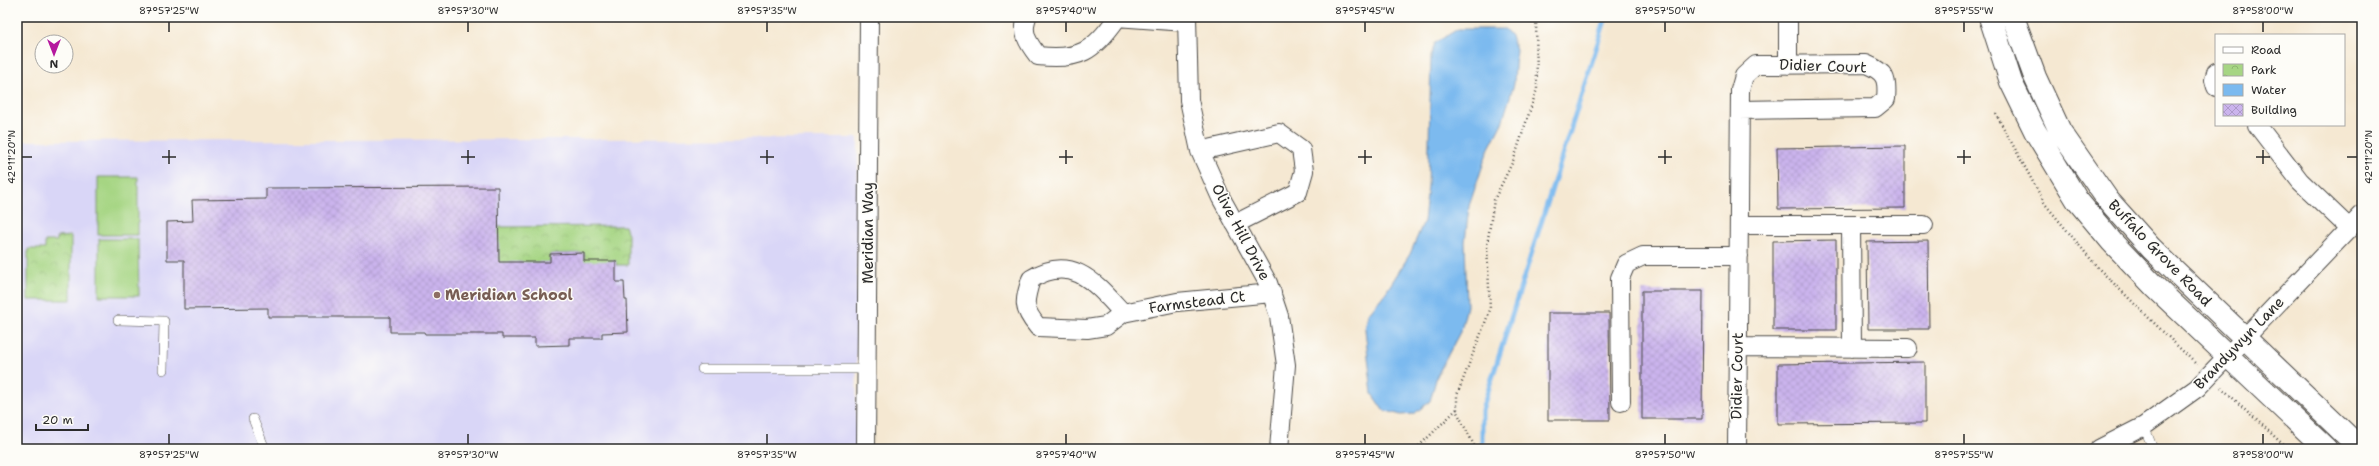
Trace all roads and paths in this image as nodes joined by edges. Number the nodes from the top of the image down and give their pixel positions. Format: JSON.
{"nodes":[{"id":1,"x":869,"y":17,"type":"edge"},
{"id":2,"x":1027,"y":17,"type":"edge"},
{"id":3,"x":1117,"y":17,"type":"edge"},
{"id":4,"x":1536,"y":17,"type":"edge"},
{"id":5,"x":1788,"y":17,"type":"edge"},
{"id":6,"x":1990,"y":17,"type":"edge"},
{"id":7,"x":2013,"y":17,"type":"edge"},
{"id":8,"x":1186,"y":20,"type":"edge"},
{"id":9,"x":1788,"y":65,"type":"junction"},
{"id":10,"x":1740,"y":110,"type":"junction"},
{"id":11,"x":2258,"y":126,"type":"edge"},
{"id":12,"x":1200,"y":151,"type":"junction"},
{"id":13,"x":2362,"y":215,"type":"edge"},
{"id":14,"x":1235,"y":224,"type":"junction"},
{"id":15,"x":1739,"y":225,"type":"junction"},
{"id":16,"x":1851,"y":225,"type":"junction"},
{"id":17,"x":1924,"y":225,"type":"dead end"},
{"id":18,"x":2349,"y":228,"type":"junction"},
{"id":19,"x":1739,"y":256,"type":"junction"},
{"id":20,"x":1272,"y":293,"type":"junction"},
{"id":21,"x":1123,"y":313,"type":"junction"},
{"id":22,"x":118,"y":320,"type":"dead end"},
{"id":23,"x":2245,"y":339,"type":"junction"},
{"id":24,"x":1738,"y":347,"type":"junction"},
{"id":25,"x":1852,"y":348,"type":"junction"},
{"id":26,"x":1908,"y":348,"type":"dead end"},
{"id":27,"x":2229,"y":357,"type":"junction"},
{"id":28,"x":702,"y":369,"type":"dead end"},
{"id":29,"x":866,"y":369,"type":"junction"},
{"id":30,"x":163,"y":370,"type":"dead end"},
{"id":31,"x":1621,"y":402,"type":"dead end"},
{"id":32,"x":1457,"y":409,"type":"junction"},
{"id":33,"x":253,"y":419,"type":"dead end"},
{"id":34,"x":2144,"y":426,"type":"junction"},
{"id":35,"x":265,"y":449,"type":"edge"},
{"id":36,"x":866,"y":449,"type":"edge"},
{"id":37,"x":1279,"y":449,"type":"edge"},
{"id":38,"x":1416,"y":449,"type":"edge"},
{"id":39,"x":1476,"y":449,"type":"edge"},
{"id":40,"x":1511,"y":449,"type":"edge"},
{"id":41,"x":1519,"y":449,"type":"edge"},
{"id":42,"x":1737,"y":449,"type":"edge"},
{"id":43,"x":2099,"y":449,"type":"edge"},
{"id":44,"x":2153,"y":449,"type":"edge"},
{"id":45,"x":2326,"y":449,"type":"edge"},
{"id":46,"x":2361,"y":449,"type":"edge"}],
"edges":[{"from":1,"to":29,"type":"street","name":"Meridian Way"},
{"from":2,"to":3,"type":"street"},
{"from":3,"to":8,"type":"street"},
{"from":4,"to":32,"type":"path"},
{"from":5,"to":9,"type":"street"},
{"from":6,"to":27,"type":"main road","name":"Buffalo Grove Road"},
{"from":7,"to":23,"type":"main road","name":"Buffalo Grove Road"},
{"from":8,"to":12,"type":"street","name":"Olive Hill Drive"},
{"from":9,"to":10,"type":"street","name":"Didier Court"},
{"from":9,"to":10,"type":"street","name":"Didier Court"},
{"from":10,"to":15,"type":"street","name":"Didier Court"},
{"from":11,"to":18,"type":"street"},
{"from":12,"to":14,"type":"street","name":"Olive Hill Drive"},
{"from":12,"to":14,"type":"street"},
{"from":13,"to":18,"type":"street","name":"Brandywyn Lane"},
{"from":14,"to":20,"type":"street","name":"Olive Hill Drive"},
{"from":15,"to":16,"type":"street"},
{"from":15,"to":19,"type":"street","name":"Didier Court"},
{"from":16,"to":17,"type":"street"},
{"from":16,"to":25,"type":"street"},
{"from":18,"to":23,"type":"street","name":"Brandywyn Lane"},
{"from":19,"to":24,"type":"street","name":"Didier Court"},
{"from":19,"to":31,"type":"street"},
{"from":20,"to":21,"type":"street","name":"Farmstead Ct"},
{"from":20,"to":37,"type":"street","name":"Olive Hill Drive"},
{"from":21,"to":21,"type":"street","name":"Farmstead Ct"},
{"from":22,"to":30,"type":"lane"},
{"from":23,"to":27,"type":"street","name":"Brandywyn Lane"},
{"from":23,"to":46,"type":"main road","name":"Buffalo Grove Road"},
{"from":24,"to":25,"type":"street"},
{"from":24,"to":42,"type":"street","name":"Didier Court"},
{"from":25,"to":26,"type":"street"},
{"from":27,"to":34,"type":"street","name":"Brandywyn Lane"},
{"from":27,"to":45,"type":"main road","name":"Buffalo Grove Road"},
{"from":28,"to":29,"type":"lane"},
{"from":29,"to":36,"type":"street","name":"Meridian Way"},
{"from":32,"to":38,"type":"path"},
{"from":32,"to":39,"type":"path"},
{"from":33,"to":35,"type":"lane"},
{"from":34,"to":43,"type":"street","name":"Brandywyn Lane"},
{"from":34,"to":44,"type":"lane"},
{"from":40,"to":41,"type":"path"}]}
